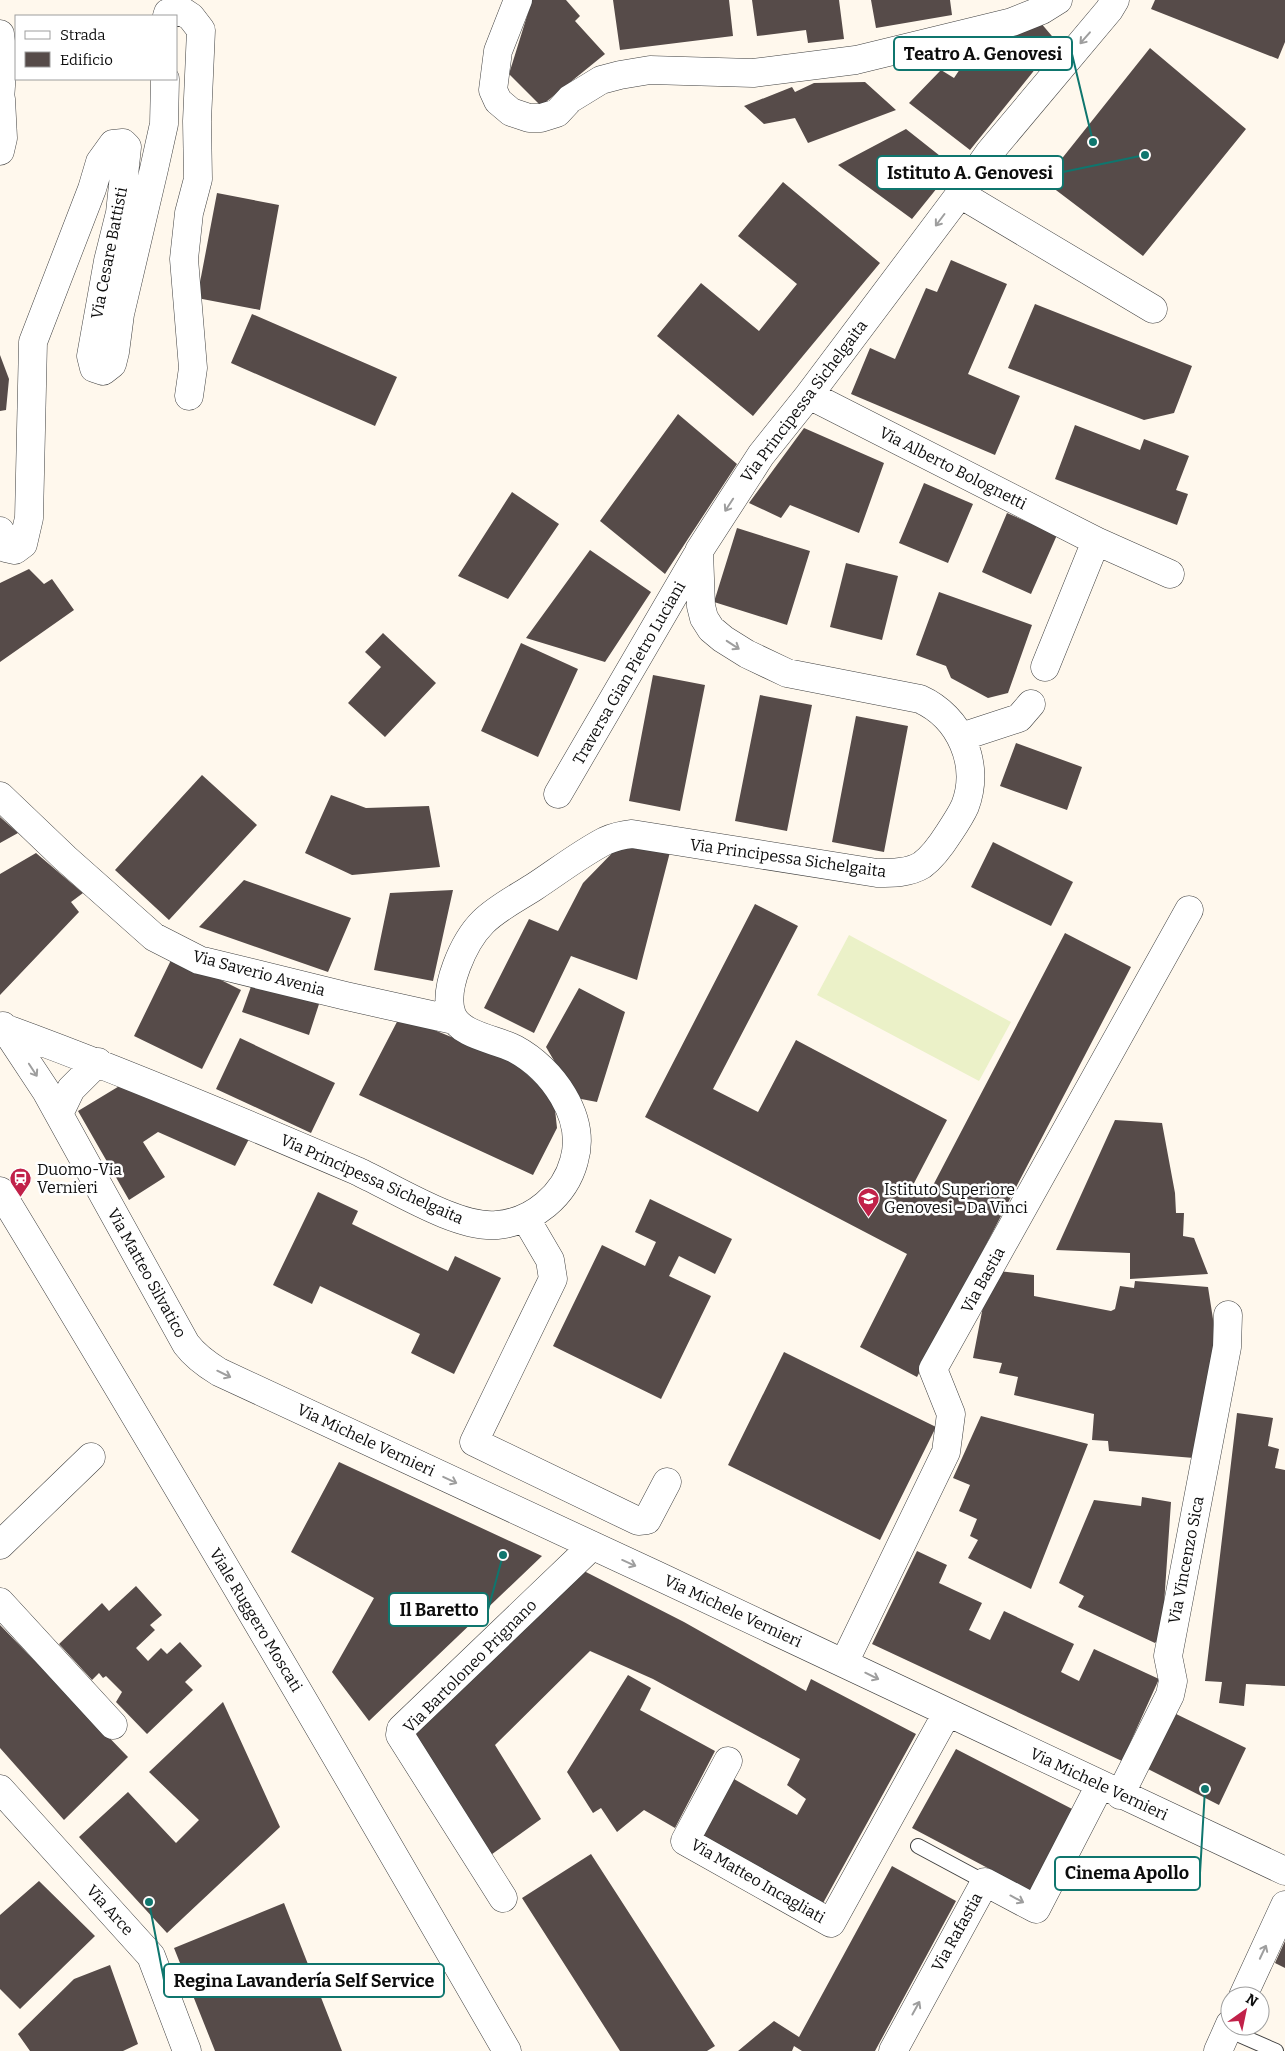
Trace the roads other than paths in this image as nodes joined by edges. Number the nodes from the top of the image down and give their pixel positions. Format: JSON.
{"nodes":[{"id":1,"x":518,"y":0,"type":"edge"},
{"id":2,"x":1058,"y":0,"type":"edge"},
{"id":3,"x":1115,"y":0,"type":"edge"},
{"id":4,"x":167,"y":15,"type":"edge"},
{"id":5,"x":0,"y":34,"type":"edge"},
{"id":6,"x":165,"y":80,"type":"edge"},
{"id":7,"x":0,"y":100,"type":"edge"},
{"id":8,"x":0,"y":150,"type":"edge"},
{"id":9,"x":960,"y":194,"type":"junction"},
{"id":10,"x":1153,"y":309,"type":"dead end"},
{"id":11,"x":809,"y":395,"type":"junction"},
{"id":12,"x":189,"y":396,"type":"dead end"},
{"id":13,"x":0,"y":531,"type":"edge"},
{"id":14,"x":1096,"y":541,"type":"junction"},
{"id":15,"x":700,"y":551,"type":"junction"},
{"id":16,"x":1170,"y":574,"type":"dead end"},
{"id":17,"x":1045,"y":667,"type":"dead end"},
{"id":18,"x":1030,"y":704,"type":"dead end"},
{"id":19,"x":961,"y":736,"type":"junction"},
{"id":20,"x":558,"y":794,"type":"dead end"},
{"id":21,"x":0,"y":796,"type":"edge"},
{"id":22,"x":1189,"y":910,"type":"dead end"},
{"id":23,"x":454,"y":1020,"type":"junction"},
{"id":24,"x":3,"y":1026,"type":"edge"},
{"id":25,"x":98,"y":1062,"type":"junction"},
{"id":26,"x":59,"y":1114,"type":"junction"},
{"id":27,"x":0,"y":1191,"type":"edge"},
{"id":28,"x":526,"y":1219,"type":"junction"},
{"id":29,"x":1228,"y":1316,"type":"dead end"},
{"id":30,"x":186,"y":1344,"type":"joint"},
{"id":31,"x":91,"y":1457,"type":"dead end"},
{"id":32,"x":667,"y":1482,"type":"dead end"},
{"id":33,"x":0,"y":1545,"type":"edge"},
{"id":34,"x":592,"y":1546,"type":"junction"},
{"id":35,"x":0,"y":1602,"type":"edge"},
{"id":36,"x":844,"y":1662,"type":"junction"},
{"id":37,"x":947,"y":1713,"type":"junction"},
{"id":38,"x":113,"y":1725,"type":"dead end"},
{"id":39,"x":728,"y":1761,"type":"dead end"},
{"id":40,"x":0,"y":1790,"type":"edge"},
{"id":41,"x":1110,"y":1790,"type":"junction"},
{"id":42,"x":918,"y":1846,"type":"dead end"},
{"id":43,"x":1285,"y":1871,"type":"edge"},
{"id":44,"x":985,"y":1882,"type":"junction"},
{"id":45,"x":503,"y":1898,"type":"dead end"},
{"id":46,"x":1285,"y":1905,"type":"edge"},
{"id":47,"x":1248,"y":1986,"type":"edge"},
{"id":48,"x":1228,"y":2036,"type":"edge"},
{"id":49,"x":180,"y":2049,"type":"edge"},
{"id":50,"x":507,"y":2051,"type":"edge"},
{"id":51,"x":893,"y":2051,"type":"edge"},
{"id":52,"x":1276,"y":2051,"type":"edge"}],
"edges":[{"from":1,"to":2,"type":"street"},
{"from":3,"to":9,"type":"street","name":"Via Principessa Sichelgaita","one_way":true},
{"from":4,"to":12,"type":"street"},
{"from":5,"to":7,"type":"street"},
{"from":6,"to":13,"type":"street","name":"Via Cesare Battisti"},
{"from":7,"to":8,"type":"street"},
{"from":9,"to":10,"type":"street"},
{"from":9,"to":11,"type":"street","name":"Via Principessa Sichelgaita","one_way":true},
{"from":11,"to":14,"type":"street","name":"Via Alberto Bolognetti"},
{"from":11,"to":15,"type":"street","name":"Via Principessa Sichelgaita","one_way":true},
{"from":14,"to":16,"type":"street","name":"Via Alberto Bolognetti"},
{"from":14,"to":17,"type":"street"},
{"from":15,"to":19,"type":"street","name":"Via Principessa Sichelgaita","one_way":true},
{"from":15,"to":20,"type":"street","name":"Traversa Gian Pietro Luciani"},
{"from":18,"to":19,"type":"street"},
{"from":19,"to":23,"type":"street","name":"Via Principessa Sichelgaita"},
{"from":21,"to":23,"type":"street","name":"Via Saverio Avenia"},
{"from":22,"to":36,"type":"street","name":"Via Bastia"},
{"from":23,"to":28,"type":"street","name":"Via Principessa Sichelgaita"},
{"from":24,"to":25,"type":"street","name":"Via Principessa Sichelgaita"},
{"from":24,"to":26,"type":"street","name":"Via Matteo Silvatico","one_way":true},
{"from":25,"to":26,"type":"street"},
{"from":25,"to":28,"type":"street","name":"Via Principessa Sichelgaita"},
{"from":26,"to":30,"type":"street","name":"Via Matteo Silvatico"},
{"from":27,"to":50,"type":"street","name":"Viale Ruggero Moscati"},
{"from":28,"to":32,"type":"street"},
{"from":29,"to":41,"type":"street","name":"Via Vincenzo Sica"},
{"from":30,"to":34,"type":"street","name":"Via Michele Vernieri","one_way":true},
{"from":31,"to":33,"type":"street"},
{"from":34,"to":36,"type":"street","name":"Via Michele Vernieri","one_way":true},
{"from":34,"to":45,"type":"street","name":"Via Bartoloneo Prignano"},
{"from":35,"to":38,"type":"street"},
{"from":36,"to":37,"type":"street","name":"Via Michele Vernieri","one_way":true},
{"from":37,"to":39,"type":"street","name":"Via Matteo Incagliati"},
{"from":37,"to":41,"type":"street","name":"Via Michele Vernieri"},
{"from":40,"to":49,"type":"street","name":"Via Arce"},
{"from":41,"to":43,"type":"street","name":"Via Michele Vernieri"},
{"from":44,"to":41,"type":"street","name":"Via Rafastia","one_way":true},
{"from":42,"to":44,"type":"lane"},
{"from":51,"to":44,"type":"street","name":"Via Rafastia","one_way":true},
{"from":47,"to":46,"type":"street","one_way":true},
{"from":48,"to":52,"type":"lane"}]}
